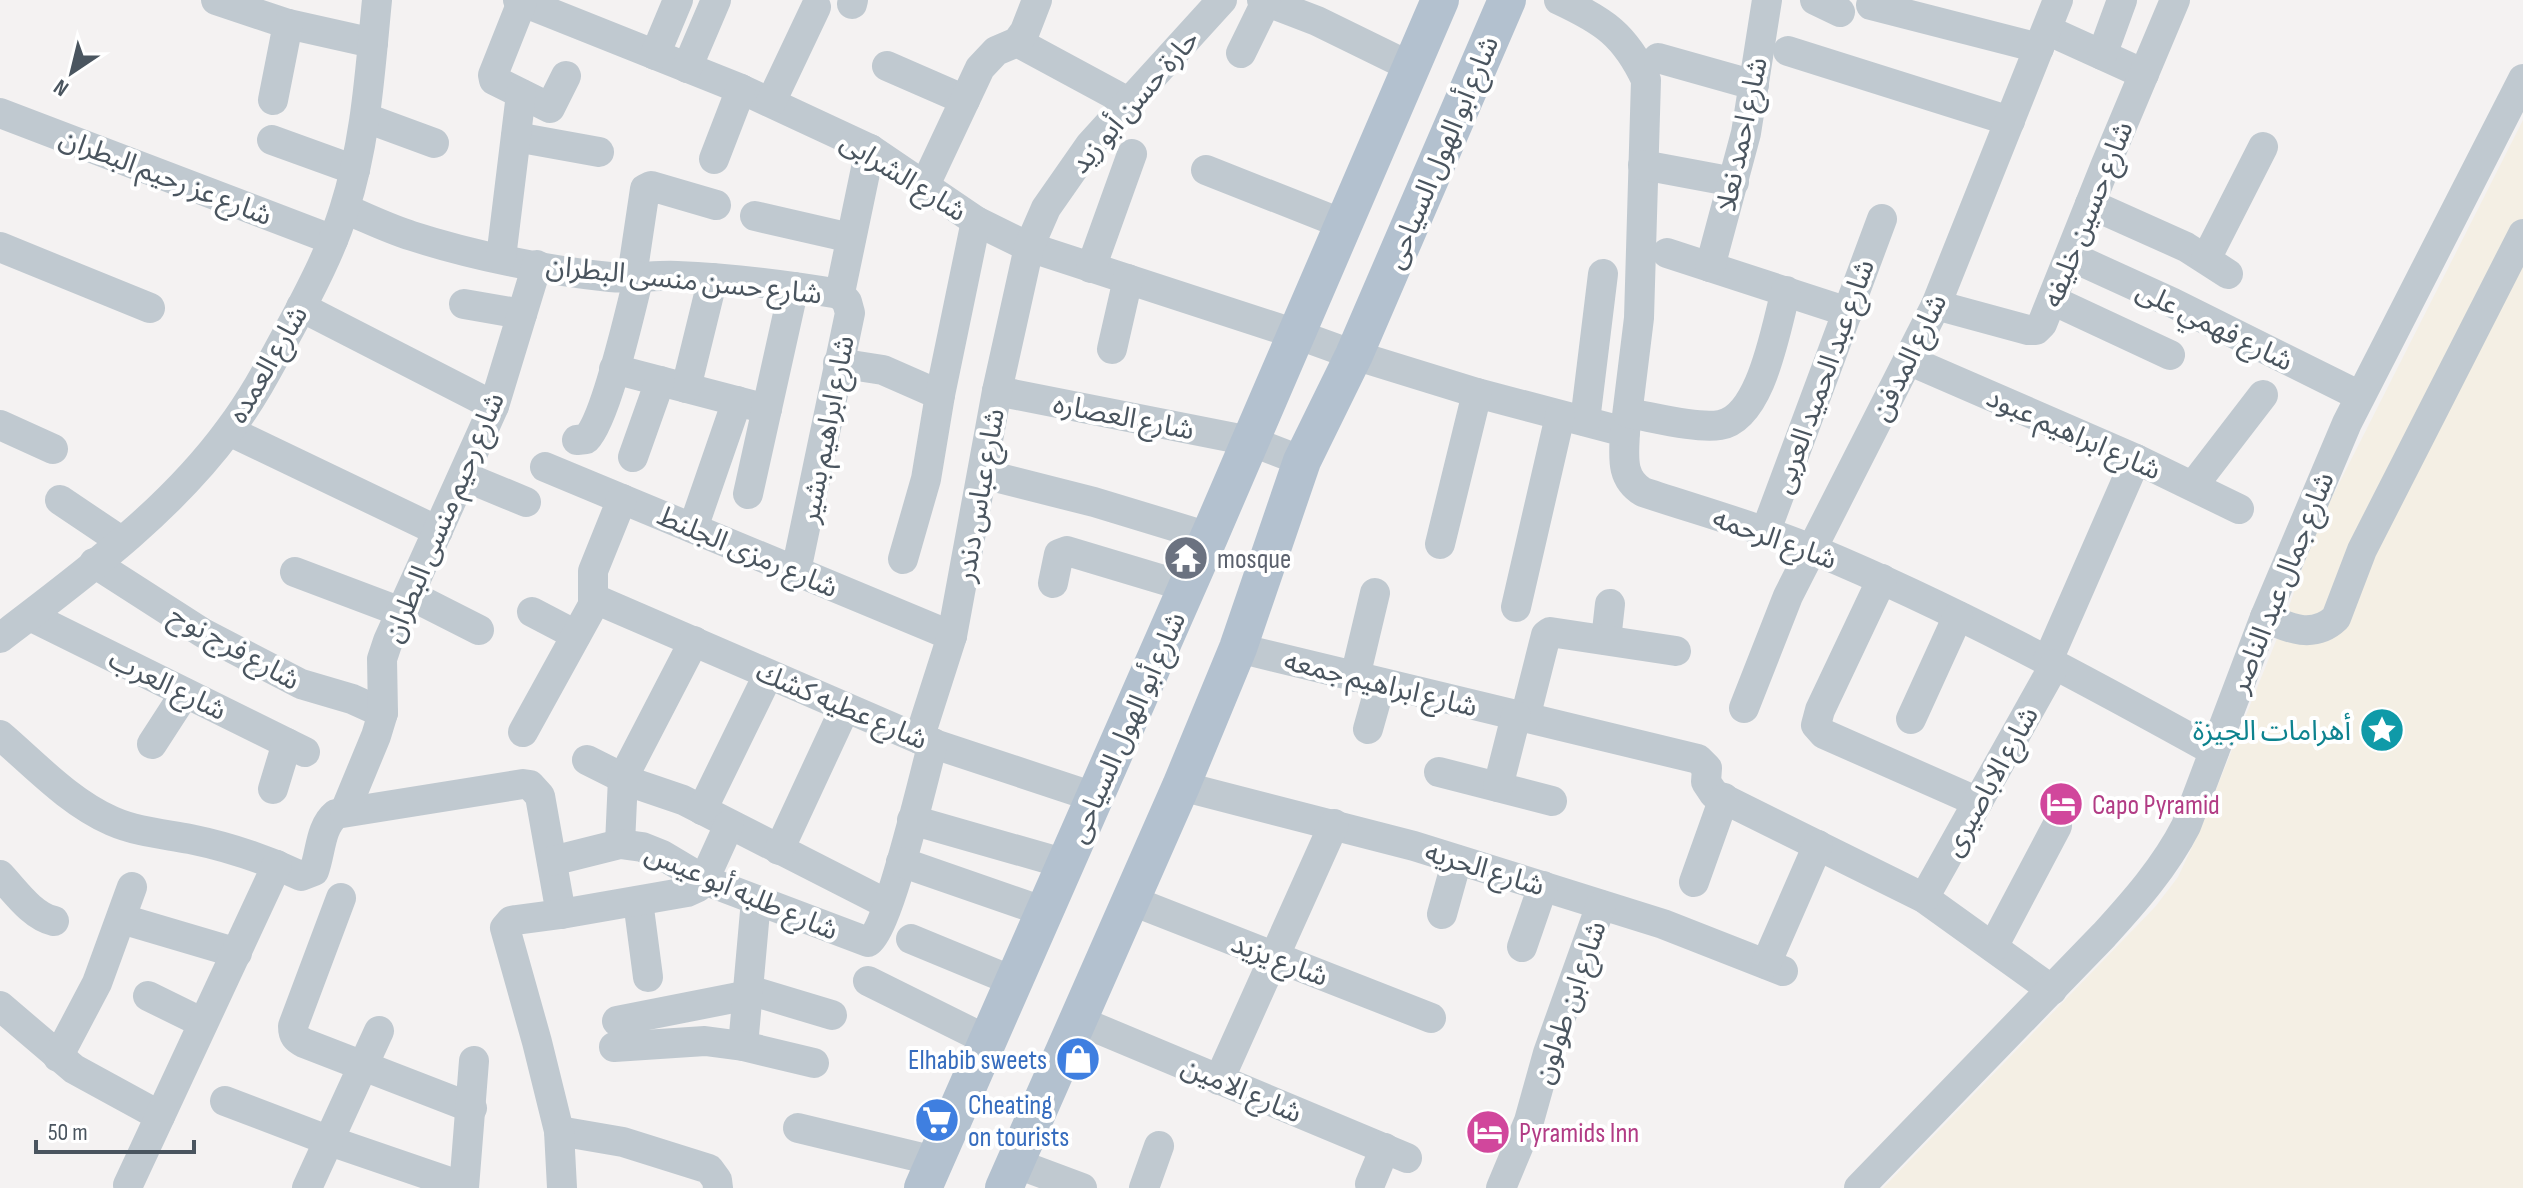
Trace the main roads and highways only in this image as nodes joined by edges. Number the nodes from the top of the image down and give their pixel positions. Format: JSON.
{"nodes":[{"id":1,"x":1440,"y":0,"type":"edge"},
{"id":2,"x":1507,"y":0,"type":"edge"},
{"id":3,"x":929,"y":1174,"type":"edge"},
{"id":4,"x":1009,"y":1176,"type":"edge"}],
"edges":[{"from":1,"to":3,"type":"main road","name":"شارع أبو الهول السياحى"},
{"from":2,"to":4,"type":"main road","name":"شارع أبو الهول السياحى"}]}
